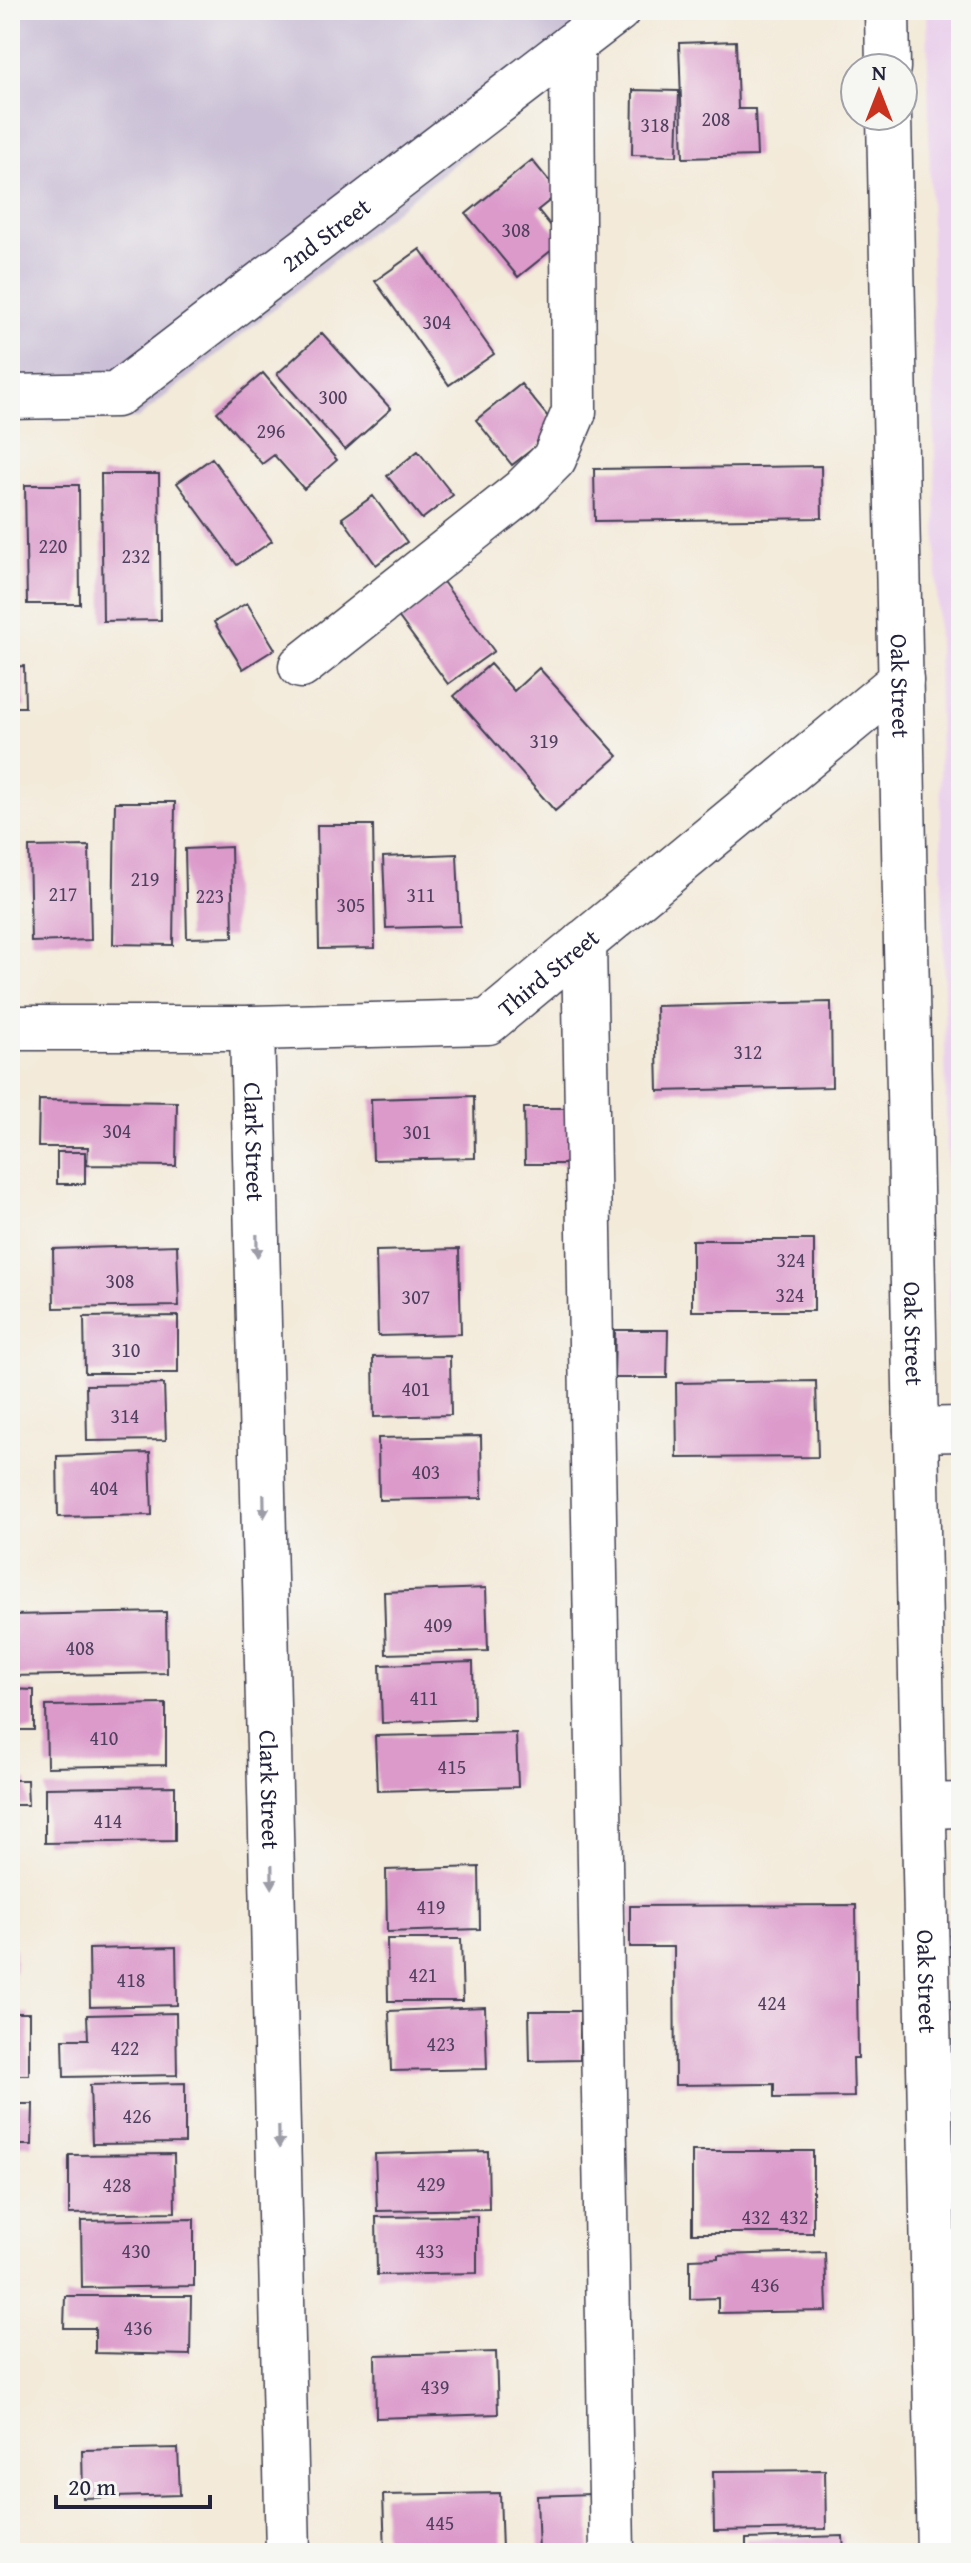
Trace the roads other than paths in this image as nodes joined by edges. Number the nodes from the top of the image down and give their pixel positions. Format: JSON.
{"nodes":[{"id":1,"x":887,"y":10,"type":"edge"},
{"id":2,"x":592,"y":23,"type":"edge"},
{"id":3,"x":888,"y":52,"type":"edge"},
{"id":4,"x":889,"y":132,"type":"edge"},
{"id":5,"x":10,"y":397,"type":"edge"},
{"id":6,"x":301,"y":666,"type":"dead end"},
{"id":7,"x":901,"y":680,"type":"junction"},
{"id":8,"x":584,"y":942,"type":"junction"},
{"id":9,"x":10,"y":1028,"type":"edge"},
{"id":10,"x":252,"y":1028,"type":"junction"},
{"id":11,"x":961,"y":1429,"type":"edge"},
{"id":12,"x":916,"y":1430,"type":"junction"},
{"id":13,"x":942,"y":1806,"type":"edge"},
{"id":14,"x":288,"y":2553,"type":"edge"},
{"id":15,"x":612,"y":2553,"type":"edge"},
{"id":16,"x":939,"y":2553,"type":"edge"}],
"edges":[{"from":1,"to":3,"type":"street"},
{"from":2,"to":5,"type":"street","name":"2nd Street"},
{"from":2,"to":6,"type":"street"},
{"from":4,"to":7,"type":"street","name":"Oak Street"},
{"from":7,"to":8,"type":"street","name":"Third Street"},
{"from":7,"to":12,"type":"street","name":"Oak Street"},
{"from":8,"to":10,"type":"street","name":"Third Street"},
{"from":8,"to":15,"type":"street"},
{"from":9,"to":10,"type":"street","name":"Third Street"},
{"from":10,"to":14,"type":"street","name":"Clark Street","one_way":true},
{"from":11,"to":12,"type":"street"},
{"from":12,"to":13,"type":"street","name":"Oak Street"},
{"from":13,"to":16,"type":"street","name":"Oak Street"}]}
